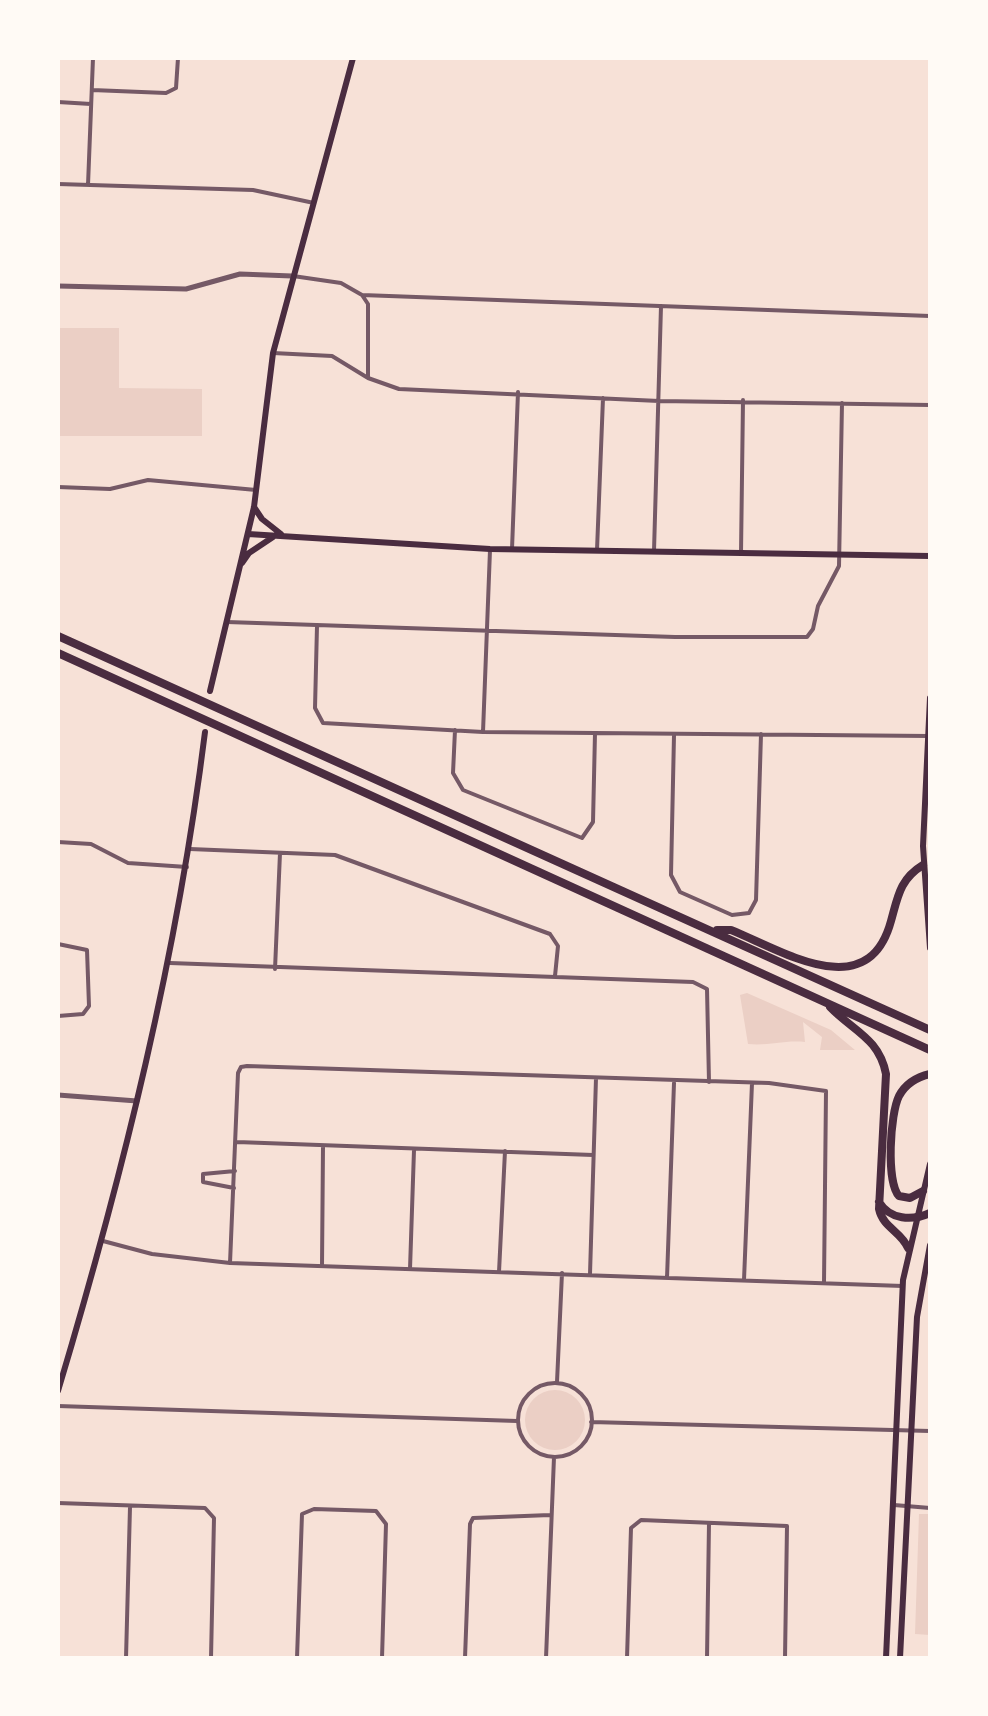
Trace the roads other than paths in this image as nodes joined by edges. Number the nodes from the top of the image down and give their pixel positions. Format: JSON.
{"nodes":[{"id":1,"x":93,"y":58,"type":"edge"},
{"id":2,"x":178,"y":58,"type":"edge"},
{"id":3,"x":353,"y":58,"type":"edge"},
{"id":4,"x":92,"y":90,"type":"junction"},
{"id":5,"x":58,"y":102,"type":"edge"},
{"id":6,"x":91,"y":104,"type":"junction"},
{"id":7,"x":58,"y":184,"type":"edge"},
{"id":8,"x":88,"y":185,"type":"junction"},
{"id":9,"x":315,"y":203,"type":"junction"},
{"id":10,"x":292,"y":276,"type":"junction"},
{"id":11,"x":58,"y":286,"type":"edge"},
{"id":12,"x":362,"y":295,"type":"junction"},
{"id":13,"x":661,"y":306,"type":"junction"},
{"id":14,"x":930,"y":316,"type":"edge"},
{"id":15,"x":273,"y":353,"type":"junction"},
{"id":16,"x":368,"y":378,"type":"junction"},
{"id":17,"x":518,"y":392,"type":"junction"},
{"id":18,"x":603,"y":398,"type":"junction"},
{"id":19,"x":743,"y":400,"type":"junction"},
{"id":20,"x":659,"y":401,"type":"junction"},
{"id":21,"x":842,"y":403,"type":"junction"},
{"id":22,"x":930,"y":405,"type":"edge"},
{"id":23,"x":58,"y":487,"type":"edge"},
{"id":24,"x":256,"y":490,"type":"junction"},
{"id":25,"x":254,"y":507,"type":"junction"},
{"id":26,"x":248,"y":534,"type":"junction"},
{"id":27,"x":284,"y":536,"type":"junction"},
{"id":28,"x":490,"y":549,"type":"junction"},
{"id":29,"x":512,"y":549,"type":"junction"},
{"id":30,"x":597,"y":550,"type":"junction"},
{"id":31,"x":654,"y":551,"type":"junction"},
{"id":32,"x":741,"y":553,"type":"junction"},
{"id":33,"x":840,"y":555,"type":"junction"},
{"id":34,"x":930,"y":556,"type":"edge"},
{"id":35,"x":239,"y":568,"type":"junction"},
{"id":36,"x":224,"y":622,"type":"junction"},
{"id":37,"x":317,"y":626,"type":"junction"},
{"id":38,"x":487,"y":632,"type":"junction"},
{"id":39,"x":58,"y":636,"type":"edge"},
{"id":40,"x":58,"y":653,"type":"edge"},
{"id":41,"x":210,"y":691,"type":"dead end"},
{"id":42,"x":930,"y":698,"type":"edge"},
{"id":43,"x":455,"y":730,"type":"junction"},
{"id":44,"x":205,"y":732,"type":"dead end"},
{"id":45,"x":483,"y":732,"type":"junction"},
{"id":46,"x":595,"y":733,"type":"junction"},
{"id":47,"x":674,"y":734,"type":"junction"},
{"id":48,"x":761,"y":734,"type":"junction"},
{"id":49,"x":929,"y":736,"type":"edge"},
{"id":50,"x":58,"y":842,"type":"edge"},
{"id":51,"x":190,"y":849,"type":"junction"},
{"id":52,"x":280,"y":853,"type":"junction"},
{"id":53,"x":923,"y":865,"type":"junction"},
{"id":54,"x":187,"y":867,"type":"junction"},
{"id":55,"x":713,"y":931,"type":"junction"},
{"id":56,"x":930,"y":936,"type":"edge"},
{"id":57,"x":58,"y":944,"type":"edge"},
{"id":58,"x":930,"y":948,"type":"edge"},
{"id":59,"x":170,"y":963,"type":"junction"},
{"id":60,"x":275,"y":969,"type":"junction"},
{"id":61,"x":555,"y":976,"type":"junction"},
{"id":62,"x":826,"y":1004,"type":"junction"},
{"id":63,"x":58,"y":1016,"type":"edge"},
{"id":64,"x":930,"y":1030,"type":"edge"},
{"id":65,"x":930,"y":1050,"type":"edge"},
{"id":66,"x":930,"y":1074,"type":"edge"},
{"id":67,"x":596,"y":1078,"type":"junction"},
{"id":68,"x":709,"y":1082,"type":"junction"},
{"id":69,"x":674,"y":1083,"type":"junction"},
{"id":70,"x":752,"y":1083,"type":"junction"},
{"id":71,"x":58,"y":1095,"type":"edge"},
{"id":72,"x":139,"y":1101,"type":"junction"},
{"id":73,"x":237,"y":1142,"type":"junction"},
{"id":74,"x":323,"y":1146,"type":"junction"},
{"id":75,"x":414,"y":1150,"type":"junction"},
{"id":76,"x":505,"y":1151,"type":"junction"},
{"id":77,"x":593,"y":1155,"type":"junction"},
{"id":78,"x":930,"y":1164,"type":"edge"},
{"id":79,"x":235,"y":1171,"type":"junction"},
{"id":80,"x":234,"y":1188,"type":"junction"},
{"id":81,"x":923,"y":1191,"type":"junction"},
{"id":82,"x":878,"y":1201,"type":"junction"},
{"id":83,"x":930,"y":1213,"type":"edge"},
{"id":84,"x":915,"y":1218,"type":"junction"},
{"id":85,"x":103,"y":1241,"type":"junction"},
{"id":86,"x":930,"y":1245,"type":"edge"},
{"id":87,"x":908,"y":1248,"type":"junction"},
{"id":88,"x":230,"y":1263,"type":"junction"},
{"id":89,"x":322,"y":1266,"type":"junction"},
{"id":90,"x":410,"y":1269,"type":"junction"},
{"id":91,"x":499,"y":1272,"type":"junction"},
{"id":92,"x":562,"y":1273,"type":"junction"},
{"id":93,"x":590,"y":1274,"type":"junction"},
{"id":94,"x":667,"y":1278,"type":"junction"},
{"id":95,"x":744,"y":1280,"type":"junction"},
{"id":96,"x":824,"y":1283,"type":"junction"},
{"id":97,"x":903,"y":1286,"type":"junction"},
{"id":98,"x":60,"y":1376,"type":"edge"},
{"id":99,"x":557,"y":1383,"type":"junction"},
{"id":100,"x":58,"y":1391,"type":"edge"},
{"id":101,"x":58,"y":1406,"type":"edge"},
{"id":102,"x":517,"y":1421,"type":"junction"},
{"id":103,"x":591,"y":1422,"type":"junction"},
{"id":104,"x":896,"y":1430,"type":"junction"},
{"id":105,"x":910,"y":1430,"type":"junction"},
{"id":106,"x":930,"y":1431,"type":"edge"},
{"id":107,"x":554,"y":1457,"type":"junction"},
{"id":108,"x":58,"y":1503,"type":"edge"},
{"id":109,"x":891,"y":1505,"type":"junction"},
{"id":110,"x":907,"y":1506,"type":"junction"},
{"id":111,"x":130,"y":1507,"type":"junction"},
{"id":112,"x":930,"y":1508,"type":"edge"},
{"id":113,"x":550,"y":1515,"type":"junction"},
{"id":114,"x":709,"y":1523,"type":"junction"},
{"id":115,"x":126,"y":1658,"type":"edge"},
{"id":116,"x":211,"y":1658,"type":"edge"},
{"id":117,"x":297,"y":1658,"type":"edge"},
{"id":118,"x":382,"y":1658,"type":"edge"},
{"id":119,"x":465,"y":1658,"type":"edge"},
{"id":120,"x":546,"y":1658,"type":"edge"},
{"id":121,"x":627,"y":1658,"type":"edge"},
{"id":122,"x":707,"y":1658,"type":"edge"},
{"id":123,"x":785,"y":1658,"type":"edge"},
{"id":124,"x":886,"y":1658,"type":"edge"},
{"id":125,"x":900,"y":1658,"type":"edge"}],
"edges":[{"from":1,"to":4,"type":"street"},
{"from":2,"to":4,"type":"street"},
{"from":3,"to":9,"type":"main road"},
{"from":4,"to":6,"type":"street"},
{"from":5,"to":6,"type":"street"},
{"from":6,"to":8,"type":"street"},
{"from":7,"to":8,"type":"street"},
{"from":8,"to":9,"type":"street"},
{"from":9,"to":10,"type":"main road"},
{"from":10,"to":11,"type":"street"},
{"from":10,"to":12,"type":"street"},
{"from":10,"to":15,"type":"main road"},
{"from":12,"to":13,"type":"street"},
{"from":12,"to":16,"type":"street"},
{"from":13,"to":14,"type":"street"},
{"from":13,"to":20,"type":"street"},
{"from":15,"to":16,"type":"street"},
{"from":15,"to":24,"type":"main road"},
{"from":16,"to":17,"type":"street"},
{"from":17,"to":18,"type":"street"},
{"from":17,"to":29,"type":"street"},
{"from":18,"to":20,"type":"street"},
{"from":18,"to":30,"type":"street"},
{"from":19,"to":20,"type":"street"},
{"from":19,"to":21,"type":"street"},
{"from":19,"to":32,"type":"street"},
{"from":20,"to":31,"type":"street"},
{"from":21,"to":22,"type":"street"},
{"from":21,"to":33,"type":"street"},
{"from":23,"to":24,"type":"street"},
{"from":24,"to":25,"type":"main road"},
{"from":25,"to":26,"type":"main road"},
{"from":25,"to":27,"type":"main road"},
{"from":26,"to":27,"type":"main road"},
{"from":26,"to":35,"type":"main road"},
{"from":27,"to":28,"type":"main road"},
{"from":27,"to":35,"type":"main road"},
{"from":28,"to":29,"type":"main road"},
{"from":28,"to":38,"type":"street"},
{"from":29,"to":30,"type":"main road"},
{"from":30,"to":31,"type":"main road"},
{"from":31,"to":32,"type":"main road"},
{"from":32,"to":33,"type":"main road"},
{"from":33,"to":34,"type":"main road"},
{"from":33,"to":38,"type":"street"},
{"from":35,"to":36,"type":"main road"},
{"from":36,"to":37,"type":"street"},
{"from":36,"to":41,"type":"main road"},
{"from":37,"to":38,"type":"street"},
{"from":37,"to":43,"type":"street"},
{"from":38,"to":45,"type":"street"},
{"from":39,"to":55,"type":"highway"},
{"from":40,"to":62,"type":"highway"},
{"from":42,"to":49,"type":"main road"},
{"from":43,"to":45,"type":"street"},
{"from":43,"to":46,"type":"street"},
{"from":44,"to":51,"type":"main road"},
{"from":45,"to":46,"type":"street"},
{"from":46,"to":47,"type":"street"},
{"from":47,"to":48,"type":"street"},
{"from":47,"to":48,"type":"street"},
{"from":48,"to":49,"type":"street"},
{"from":49,"to":53,"type":"main road"},
{"from":50,"to":54,"type":"street"},
{"from":51,"to":52,"type":"street"},
{"from":51,"to":54,"type":"main road"},
{"from":52,"to":60,"type":"street"},
{"from":52,"to":61,"type":"street"},
{"from":53,"to":55,"type":"highway"},
{"from":53,"to":56,"type":"main road"},
{"from":54,"to":59,"type":"main road"},
{"from":55,"to":64,"type":"highway"},
{"from":56,"to":58,"type":"main road"},
{"from":57,"to":63,"type":"street"},
{"from":59,"to":60,"type":"street"},
{"from":59,"to":72,"type":"main road"},
{"from":60,"to":61,"type":"street"},
{"from":61,"to":68,"type":"street"},
{"from":62,"to":65,"type":"highway"},
{"from":62,"to":82,"type":"highway"},
{"from":66,"to":81,"type":"highway"},
{"from":67,"to":69,"type":"street"},
{"from":67,"to":73,"type":"street"},
{"from":67,"to":77,"type":"street"},
{"from":68,"to":69,"type":"street"},
{"from":68,"to":70,"type":"street"},
{"from":69,"to":94,"type":"street"},
{"from":70,"to":95,"type":"street"},
{"from":70,"to":96,"type":"street"},
{"from":71,"to":72,"type":"street"},
{"from":72,"to":85,"type":"main road"},
{"from":73,"to":74,"type":"street"},
{"from":73,"to":79,"type":"street"},
{"from":74,"to":75,"type":"street"},
{"from":74,"to":89,"type":"street"},
{"from":75,"to":76,"type":"street"},
{"from":75,"to":90,"type":"street"},
{"from":76,"to":77,"type":"street"},
{"from":76,"to":91,"type":"street"},
{"from":77,"to":93,"type":"street"},
{"from":78,"to":81,"type":"main road"},
{"from":79,"to":80,"type":"street"},
{"from":79,"to":80,"type":"street"},
{"from":80,"to":88,"type":"street"},
{"from":81,"to":84,"type":"main road"},
{"from":82,"to":84,"type":"highway"},
{"from":82,"to":87,"type":"highway"},
{"from":83,"to":84,"type":"highway"},
{"from":84,"to":87,"type":"main road"},
{"from":85,"to":88,"type":"street"},
{"from":85,"to":98,"type":"main road"},
{"from":86,"to":105,"type":"main road"},
{"from":87,"to":97,"type":"main road"},
{"from":88,"to":89,"type":"street"},
{"from":89,"to":90,"type":"street"},
{"from":90,"to":91,"type":"street"},
{"from":91,"to":92,"type":"street"},
{"from":92,"to":93,"type":"street"},
{"from":92,"to":99,"type":"street"},
{"from":93,"to":94,"type":"street"},
{"from":94,"to":95,"type":"street"},
{"from":95,"to":96,"type":"street"},
{"from":96,"to":97,"type":"street"},
{"from":97,"to":104,"type":"main road"},
{"from":98,"to":100,"type":"main road"},
{"from":99,"to":102,"type":"street"},
{"from":99,"to":103,"type":"street"},
{"from":101,"to":102,"type":"street"},
{"from":102,"to":107,"type":"street"},
{"from":103,"to":104,"type":"street"},
{"from":103,"to":107,"type":"street"},
{"from":104,"to":105,"type":"street"},
{"from":104,"to":109,"type":"main road"},
{"from":105,"to":106,"type":"street"},
{"from":105,"to":110,"type":"main road"},
{"from":107,"to":113,"type":"street"},
{"from":108,"to":111,"type":"street"},
{"from":109,"to":110,"type":"street"},
{"from":109,"to":124,"type":"main road"},
{"from":110,"to":112,"type":"street"},
{"from":110,"to":125,"type":"main road"},
{"from":111,"to":115,"type":"street"},
{"from":111,"to":116,"type":"street"},
{"from":113,"to":119,"type":"street"},
{"from":113,"to":120,"type":"street"},
{"from":114,"to":121,"type":"street"},
{"from":114,"to":122,"type":"street"},
{"from":114,"to":123,"type":"street"},
{"from":117,"to":118,"type":"street"}]}
